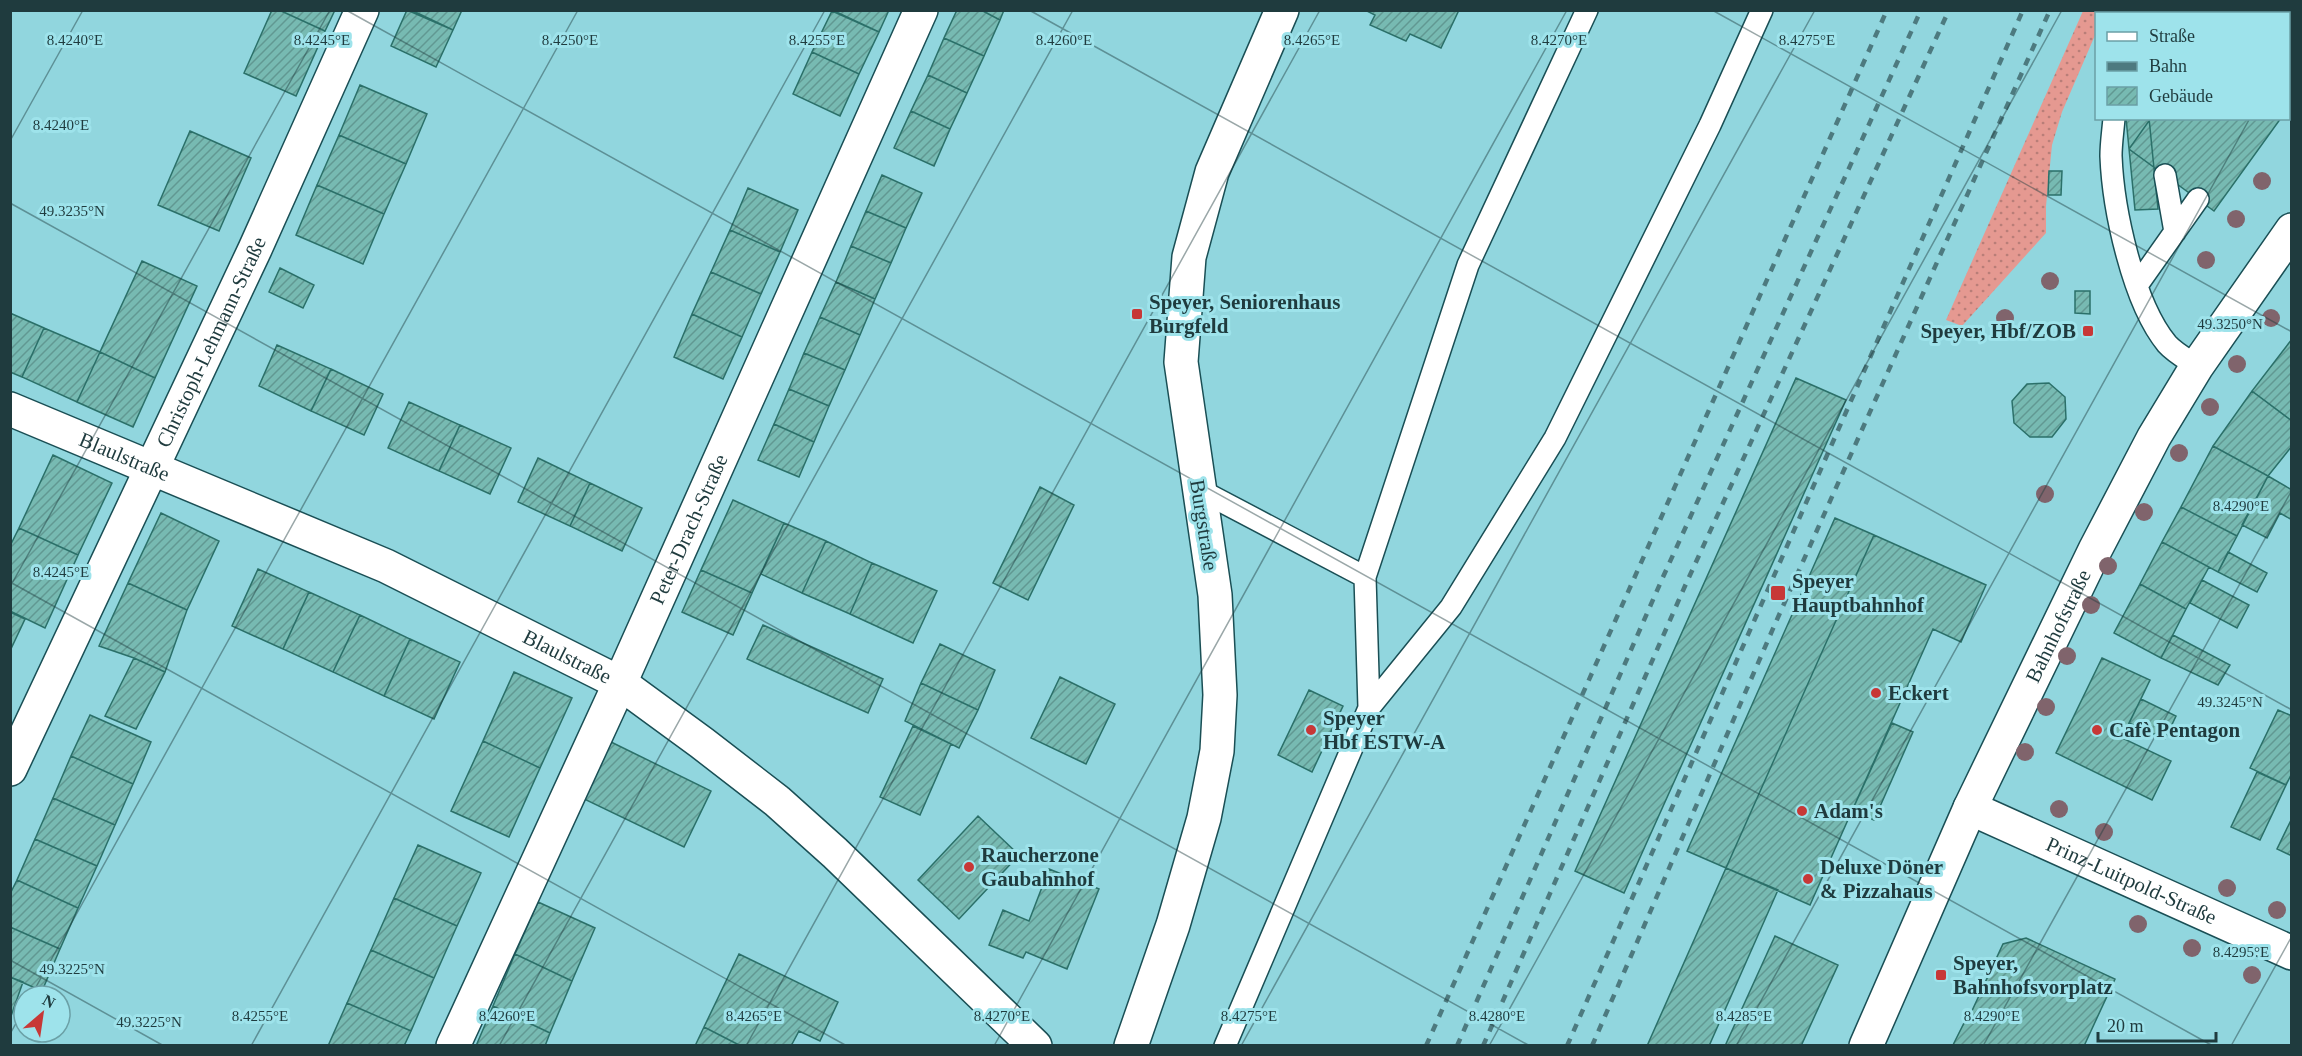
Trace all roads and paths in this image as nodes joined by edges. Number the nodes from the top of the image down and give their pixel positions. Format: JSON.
{"nodes":[{"id":1,"x":362,"y":10,"type":"edge"},
{"id":2,"x":921,"y":10,"type":"edge"},
{"id":3,"x":1282,"y":10,"type":"edge"},
{"id":4,"x":1587,"y":10,"type":"edge"},
{"id":5,"x":1762,"y":10,"type":"edge"},
{"id":6,"x":2114,"y":120,"type":"edge"},
{"id":7,"x":2165,"y":175,"type":"dead end"},
{"id":8,"x":2198,"y":199,"type":"dead end"},
{"id":9,"x":2175,"y":231,"type":"junction"},
{"id":10,"x":2287,"y":248,"type":"edge"},
{"id":11,"x":2138,"y":284,"type":"junction"},
{"id":12,"x":2197,"y":366,"type":"junction"},
{"id":13,"x":10,"y":409,"type":"edge"},
{"id":14,"x":153,"y":469,"type":"junction"},
{"id":15,"x":1198,"y":489,"type":"junction"},
{"id":16,"x":1365,"y":577,"type":"junction"},
{"id":17,"x":620,"y":683,"type":"junction"},
{"id":18,"x":1369,"y":708,"type":"junction"},
{"id":19,"x":10,"y":769,"type":"edge"},
{"id":20,"x":1970,"y":808,"type":"junction"},
{"id":21,"x":2292,"y":953,"type":"edge"},
{"id":22,"x":453,"y":1046,"type":"edge"},
{"id":23,"x":1035,"y":1046,"type":"edge"},
{"id":24,"x":1131,"y":1046,"type":"edge"},
{"id":25,"x":1225,"y":1046,"type":"edge"},
{"id":26,"x":1866,"y":1046,"type":"edge"}],
"edges":[{"from":1,"to":14,"type":"street","name":"Christoph-Lehmann-Straße"},
{"from":2,"to":17,"type":"street","name":"Peter-Drach-Straße"},
{"from":3,"to":15,"type":"street","name":"Burgstraße"},
{"from":4,"to":16,"type":"lane"},
{"from":5,"to":18,"type":"lane"},
{"from":6,"to":11,"type":"lane"},
{"from":7,"to":9,"type":"lane"},
{"from":8,"to":9,"type":"lane"},
{"from":9,"to":11,"type":"lane"},
{"from":10,"to":12,"type":"street","name":"Bahnhofstraße"},
{"from":11,"to":12,"type":"lane"},
{"from":12,"to":20,"type":"street","name":"Bahnhofstraße"},
{"from":13,"to":14,"type":"street","name":"Blaulstraße"},
{"from":14,"to":17,"type":"street","name":"Blaulstraße"},
{"from":14,"to":19,"type":"street","name":"Christoph-Lehmann-Straße"},
{"from":15,"to":16,"type":"lane"},
{"from":15,"to":24,"type":"street","name":"Burgstraße"},
{"from":16,"to":18,"type":"lane"},
{"from":17,"to":22,"type":"street","name":"Peter-Drach-Straße"},
{"from":17,"to":23,"type":"street","name":"Blaulstraße"},
{"from":18,"to":25,"type":"lane"},
{"from":20,"to":21,"type":"street","name":"Prinz-Luitpold-Straße"},
{"from":20,"to":26,"type":"street","name":"Bahnhofstraße"}]}
